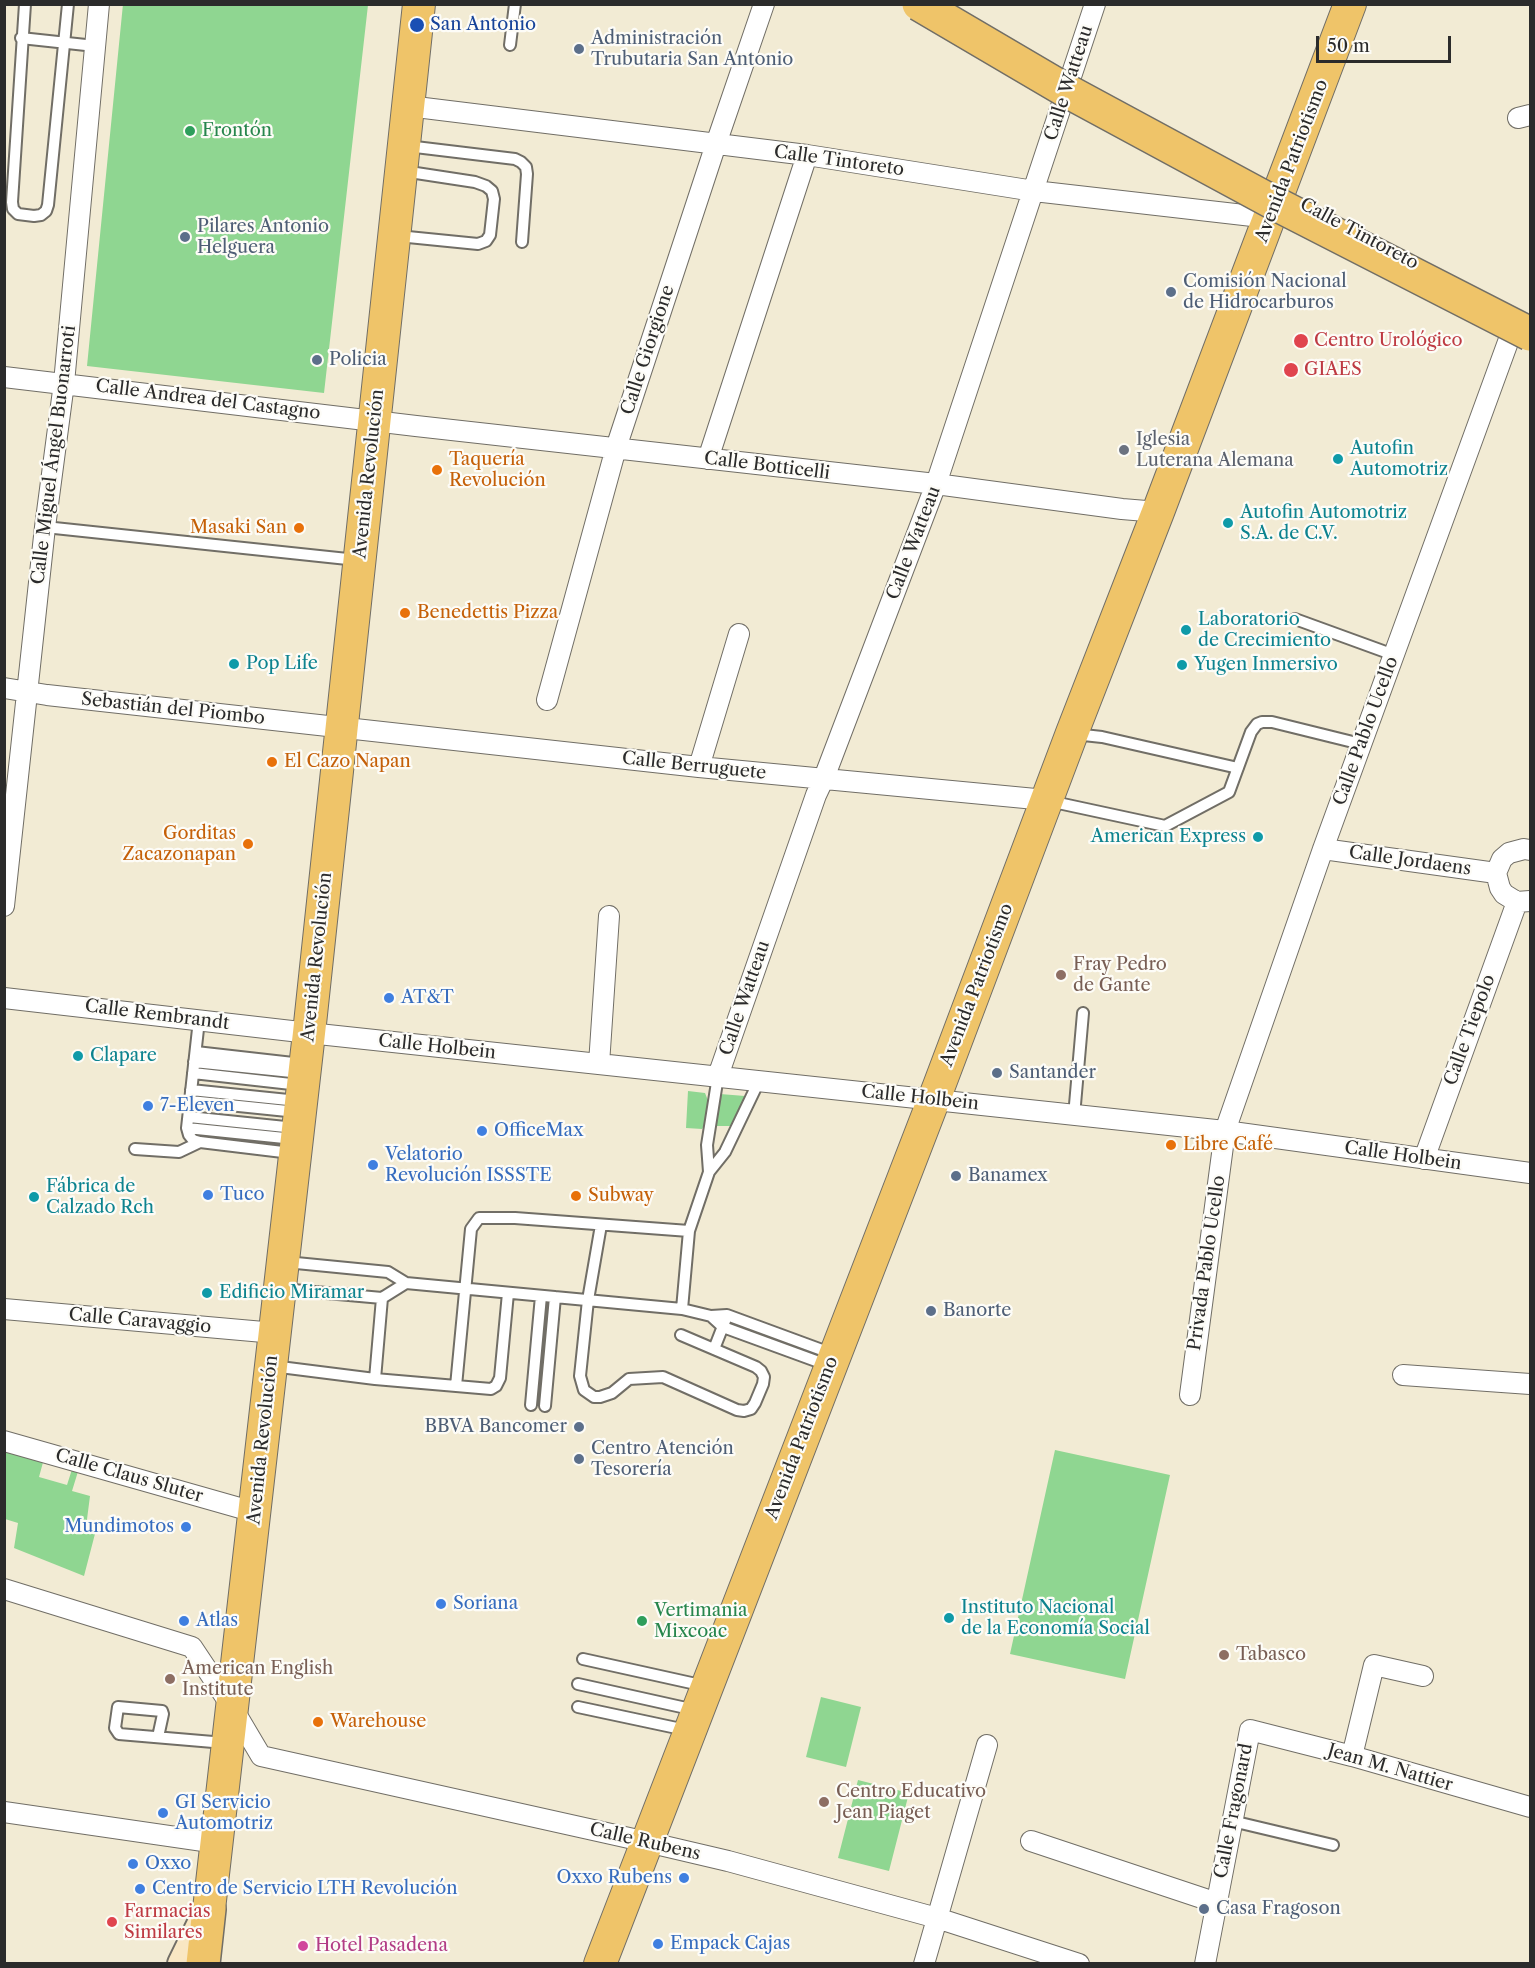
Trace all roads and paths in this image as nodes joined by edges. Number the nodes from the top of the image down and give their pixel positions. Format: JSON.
{"nodes":[{"id":1,"x":25,"y":4,"type":"edge"},
{"id":2,"x":68,"y":4,"type":"edge"},
{"id":3,"x":99,"y":4,"type":"edge"},
{"id":4,"x":515,"y":4,"type":"edge"},
{"id":5,"x":764,"y":4,"type":"edge"},
{"id":6,"x":906,"y":4,"type":"edge"},
{"id":7,"x":919,"y":4,"type":"edge"},
{"id":8,"x":936,"y":4,"type":"edge"},
{"id":9,"x":1095,"y":4,"type":"edge"},
{"id":10,"x":1350,"y":4,"type":"edge"},
{"id":11,"x":419,"y":6,"type":"edge"},
{"id":12,"x":21,"y":38,"type":"junction"},
{"id":13,"x":65,"y":42,"type":"junction"},
{"id":14,"x":510,"y":45,"type":"dead end"},
{"id":15,"x":94,"y":46,"type":"junction"},
{"id":16,"x":1066,"y":91,"type":"junction"},
{"id":17,"x":408,"y":106,"type":"junction"},
{"id":18,"x":716,"y":144,"type":"junction"},
{"id":19,"x":807,"y":155,"type":"junction"},
{"id":20,"x":403,"y":158,"type":"junction"},
{"id":21,"x":1034,"y":190,"type":"junction"},
{"id":22,"x":1275,"y":205,"type":"junction"},
{"id":23,"x":394,"y":236,"type":"junction"},
{"id":24,"x":522,"y":242,"type":"dead end"},
{"id":25,"x":1526,"y":333,"type":"edge"},
{"id":26,"x":4,"y":377,"type":"edge"},
{"id":27,"x":64,"y":383,"type":"junction"},
{"id":28,"x":375,"y":421,"type":"junction"},
{"id":29,"x":616,"y":448,"type":"junction"},
{"id":30,"x":708,"y":459,"type":"junction"},
{"id":31,"x":936,"y":484,"type":"junction"},
{"id":32,"x":1158,"y":512,"type":"junction"},
{"id":33,"x":45,"y":527,"type":"junction"},
{"id":34,"x":360,"y":560,"type":"junction"},
{"id":35,"x":1295,"y":619,"type":"dead end"},
{"id":36,"x":739,"y":634,"type":"dead end"},
{"id":37,"x":1394,"y":655,"type":"junction"},
{"id":38,"x":4,"y":688,"type":"edge"},
{"id":39,"x":27,"y":692,"type":"junction"},
{"id":40,"x":547,"y":700,"type":"dead end"},
{"id":41,"x":342,"y":728,"type":"junction"},
{"id":42,"x":1072,"y":734,"type":"junction"},
{"id":43,"x":1361,"y":744,"type":"junction"},
{"id":44,"x":699,"y":767,"type":"junction"},
{"id":45,"x":1238,"y":768,"type":"junction"},
{"id":46,"x":824,"y":778,"type":"junction"},
{"id":47,"x":1046,"y":800,"type":"junction"},
{"id":48,"x":1323,"y":849,"type":"junction"},
{"id":49,"x":1530,"y":850,"type":"edge"},
{"id":50,"x":1496,"y":873,"type":"junction"},
{"id":51,"x":1524,"y":901,"type":"edge"},
{"id":52,"x":4,"y":906,"type":"edge"},
{"id":53,"x":609,"y":916,"type":"dead end"},
{"id":54,"x":4,"y":998,"type":"edge"},
{"id":55,"x":1083,"y":1013,"type":"dead end"},
{"id":56,"x":199,"y":1020,"type":"junction"},
{"id":57,"x":309,"y":1033,"type":"junction"},
{"id":58,"x":195,"y":1057,"type":"junction"},
{"id":59,"x":599,"y":1064,"type":"junction"},
{"id":60,"x":193,"y":1073,"type":"junction"},
{"id":61,"x":718,"y":1076,"type":"junction"},
{"id":62,"x":759,"y":1081,"type":"junction"},
{"id":63,"x":191,"y":1095,"type":"junction"},
{"id":64,"x":933,"y":1100,"type":"junction"},
{"id":65,"x":301,"y":1107,"type":"junction"},
{"id":66,"x":1074,"y":1116,"type":"junction"},
{"id":67,"x":188,"y":1122,"type":"junction"},
{"id":68,"x":1225,"y":1131,"type":"junction"},
{"id":69,"x":200,"y":1143,"type":"junction"},
{"id":70,"x":135,"y":1149,"type":"dead end"},
{"id":71,"x":1424,"y":1159,"type":"junction"},
{"id":72,"x":709,"y":1172,"type":"junction"},
{"id":73,"x":1530,"y":1173,"type":"edge"},
{"id":74,"x":601,"y":1225,"type":"junction"},
{"id":75,"x":689,"y":1231,"type":"junction"},
{"id":76,"x":281,"y":1275,"type":"junction"},
{"id":77,"x":406,"y":1283,"type":"junction"},
{"id":78,"x":465,"y":1289,"type":"junction"},
{"id":79,"x":508,"y":1293,"type":"junction"},
{"id":80,"x":541,"y":1296,"type":"junction"},
{"id":81,"x":555,"y":1297,"type":"junction"},
{"id":82,"x":382,"y":1298,"type":"junction"},
{"id":83,"x":588,"y":1300,"type":"junction"},
{"id":84,"x":4,"y":1309,"type":"edge"},
{"id":85,"x":682,"y":1309,"type":"junction"},
{"id":86,"x":728,"y":1315,"type":"junction"},
{"id":87,"x":711,"y":1316,"type":"junction"},
{"id":88,"x":723,"y":1327,"type":"junction"},
{"id":89,"x":275,"y":1333,"type":"junction"},
{"id":90,"x":681,"y":1335,"type":"dead end"},
{"id":91,"x":714,"y":1349,"type":"junction"},
{"id":92,"x":832,"y":1360,"type":"junction"},
{"id":93,"x":271,"y":1366,"type":"junction"},
{"id":94,"x":1403,"y":1375,"type":"dead end"},
{"id":95,"x":375,"y":1379,"type":"junction"},
{"id":96,"x":1530,"y":1384,"type":"edge"},
{"id":97,"x":456,"y":1386,"type":"junction"},
{"id":98,"x":1190,"y":1395,"type":"dead end"},
{"id":99,"x":531,"y":1405,"type":"dead end"},
{"id":100,"x":545,"y":1406,"type":"dead end"},
{"id":101,"x":4,"y":1441,"type":"edge"},
{"id":102,"x":254,"y":1512,"type":"junction"},
{"id":103,"x":4,"y":1589,"type":"edge"},
{"id":104,"x":583,"y":1659,"type":"dead end"},
{"id":105,"x":1423,"y":1676,"type":"dead end"},
{"id":106,"x":578,"y":1684,"type":"dead end"},
{"id":107,"x":232,"y":1707,"type":"junction"},
{"id":108,"x":578,"y":1707,"type":"dead end"},
{"id":109,"x":698,"y":1709,"type":"junction"},
{"id":110,"x":1250,"y":1730,"type":"joint"},
{"id":111,"x":158,"y":1737,"type":"junction"},
{"id":112,"x":228,"y":1743,"type":"junction"},
{"id":113,"x":987,"y":1744,"type":"dead end"},
{"id":114,"x":1352,"y":1756,"type":"junction"},
{"id":115,"x":1530,"y":1807,"type":"edge"},
{"id":116,"x":4,"y":1812,"type":"edge"},
{"id":117,"x":1233,"y":1821,"type":"junction"},
{"id":118,"x":1031,"y":1841,"type":"dead end"},
{"id":119,"x":647,"y":1842,"type":"junction"},
{"id":120,"x":217,"y":1843,"type":"junction"},
{"id":121,"x":1333,"y":1845,"type":"dead end"},
{"id":122,"x":1217,"y":1903,"type":"junction"},
{"id":123,"x":209,"y":1909,"type":"junction"},
{"id":124,"x":938,"y":1918,"type":"junction"},
{"id":125,"x":182,"y":1964,"type":"edge"},
{"id":126,"x":203,"y":1964,"type":"edge"},
{"id":127,"x":220,"y":1964,"type":"edge"},
{"id":128,"x":600,"y":1964,"type":"edge"},
{"id":129,"x":924,"y":1964,"type":"edge"},
{"id":130,"x":1079,"y":1964,"type":"edge"},
{"id":131,"x":1205,"y":1964,"type":"edge"}],
"edges":[{"from":1,"to":12,"type":"lane"},
{"from":2,"to":13,"type":"lane"},
{"from":3,"to":15,"type":"street","name":"Calle Miguel Ángel Buonarroti"},
{"from":4,"to":14,"type":"lane"},
{"from":5,"to":18,"type":"street","name":"Calle Giorgione"},
{"from":6,"to":16,"type":"main road","name":"Calle Tintoreto"},
{"from":7,"to":25,"type":"highway","bridge":true},
{"from":8,"to":16,"type":"main road","name":"Calle Tintoreto"},
{"from":9,"to":16,"type":"street","name":"Calle Watteau"},
{"from":10,"to":22,"type":"main road","name":"Avenida Patriotismo"},
{"from":11,"to":17,"type":"main road","name":"Avenida Revolución"},
{"from":12,"to":13,"type":"lane"},
{"from":12,"to":13,"type":"lane"},
{"from":13,"to":15,"type":"lane"},
{"from":15,"to":27,"type":"street","name":"Calle Miguel Ángel Buonarroti"},
{"from":16,"to":21,"type":"street","name":"Calle Watteau"},
{"from":16,"to":22,"type":"main road","name":"Calle Tintoreto"},
{"from":17,"to":18,"type":"street","name":"Calle Tintoreto"},
{"from":17,"to":20,"type":"main road","name":"Avenida Revolución"},
{"from":18,"to":19,"type":"street","name":"Calle Tintoreto"},
{"from":18,"to":29,"type":"street","name":"Calle Giorgione"},
{"from":19,"to":21,"type":"street","name":"Calle Tintoreto"},
{"from":19,"to":30,"type":"street"},
{"from":20,"to":23,"type":"main road","name":"Avenida Revolución"},
{"from":20,"to":23,"type":"lane"},
{"from":20,"to":24,"type":"lane"},
{"from":21,"to":22,"type":"street","name":"Calle Tintoreto"},
{"from":21,"to":31,"type":"street","name":"Calle Watteau"},
{"from":22,"to":25,"type":"main road","name":"Calle Tintoreto"},
{"from":22,"to":32,"type":"main road","name":"Avenida Patriotismo"},
{"from":23,"to":28,"type":"main road","name":"Avenida Revolución"},
{"from":25,"to":37,"type":"street","name":"Calle Pablo Ucello"},
{"from":26,"to":27,"type":"street","name":"Calle Andrea del Castagno"},
{"from":27,"to":28,"type":"street","name":"Calle Andrea del Castagno"},
{"from":27,"to":33,"type":"street","name":"Calle Miguel Ángel Buonarroti"},
{"from":28,"to":29,"type":"street","name":"Calle Botticelli"},
{"from":28,"to":34,"type":"main road","name":"Avenida Revolución"},
{"from":29,"to":30,"type":"street","name":"Calle Botticelli"},
{"from":29,"to":40,"type":"street","name":"Calle Giorgione"},
{"from":30,"to":31,"type":"street","name":"Calle Botticelli"},
{"from":31,"to":32,"type":"street","name":"Calle Botticelli"},
{"from":31,"to":46,"type":"street","name":"Calle Watteau"},
{"from":32,"to":42,"type":"main road","name":"Avenida Patriotismo"},
{"from":33,"to":34,"type":"lane"},
{"from":33,"to":39,"type":"street","name":"Calle Miguel Ángel Buonarroti"},
{"from":34,"to":41,"type":"main road","name":"Avenida Revolución"},
{"from":35,"to":37,"type":"lane"},
{"from":36,"to":44,"type":"street"},
{"from":37,"to":43,"type":"street","name":"Calle Pablo Ucello"},
{"from":38,"to":39,"type":"street","name":"Sebastián del Piombo"},
{"from":39,"to":41,"type":"street","name":"Sebastián del Piombo"},
{"from":39,"to":52,"type":"street","name":"Calle Miguel Ángel Buonarroti"},
{"from":41,"to":44,"type":"street","name":"Calle Berruguete"},
{"from":41,"to":57,"type":"main road","name":"Avenida Revolución"},
{"from":42,"to":45,"type":"lane"},
{"from":42,"to":47,"type":"main road","name":"Avenida Patriotismo"},
{"from":43,"to":45,"type":"lane"},
{"from":43,"to":48,"type":"street","name":"Calle Pablo Ucello"},
{"from":44,"to":46,"type":"street","name":"Calle Berruguete"},
{"from":45,"to":47,"type":"lane"},
{"from":46,"to":47,"type":"street","name":"Calle Berruguete"},
{"from":46,"to":61,"type":"street","name":"Calle Watteau"},
{"from":47,"to":64,"type":"main road","name":"Avenida Patriotismo"},
{"from":48,"to":50,"type":"street","name":"Calle Jordaens"},
{"from":48,"to":68,"type":"street","name":"Calle Pablo Ucello"},
{"from":49,"to":50,"type":"street"},
{"from":50,"to":51,"type":"street"},
{"from":51,"to":71,"type":"street","name":"Calle Tiepolo"},
{"from":53,"to":59,"type":"street"},
{"from":54,"to":56,"type":"street","name":"Calle Rembrandt"},
{"from":55,"to":66,"type":"lane"},
{"from":56,"to":57,"type":"street","name":"Calle Rembrandt"},
{"from":56,"to":58,"type":"lane"},
{"from":57,"to":59,"type":"street","name":"Calle Holbein"},
{"from":57,"to":65,"type":"main road","name":"Avenida Revolución"},
{"from":58,"to":60,"type":"lane"},
{"from":58,"to":65,"type":"lane"},
{"from":59,"to":61,"type":"street","name":"Calle Holbein"},
{"from":60,"to":63,"type":"lane"},
{"from":60,"to":65,"type":"lane"},
{"from":61,"to":62,"type":"street","name":"Calle Holbein"},
{"from":61,"to":72,"type":"lane"},
{"from":62,"to":64,"type":"street","name":"Calle Holbein"},
{"from":62,"to":72,"type":"lane"},
{"from":63,"to":65,"type":"lane"},
{"from":63,"to":67,"type":"lane"},
{"from":64,"to":66,"type":"street","name":"Calle Holbein"},
{"from":64,"to":92,"type":"main road","name":"Avenida Patriotismo"},
{"from":65,"to":67,"type":"lane"},
{"from":65,"to":69,"type":"lane"},
{"from":65,"to":76,"type":"main road","name":"Avenida Revolución"},
{"from":66,"to":68,"type":"street","name":"Calle Holbein"},
{"from":67,"to":69,"type":"lane"},
{"from":68,"to":71,"type":"street","name":"Calle Holbein"},
{"from":68,"to":98,"type":"street","name":"Privada Pablo Ucello"},
{"from":69,"to":70,"type":"lane"},
{"from":71,"to":73,"type":"street","name":"Calle Holbein"},
{"from":72,"to":75,"type":"lane"},
{"from":74,"to":75,"type":"lane"},
{"from":74,"to":78,"type":"lane"},
{"from":74,"to":83,"type":"lane"},
{"from":75,"to":85,"type":"lane"},
{"from":76,"to":77,"type":"lane"},
{"from":76,"to":82,"type":"lane"},
{"from":76,"to":89,"type":"main road","name":"Avenida Revolución"},
{"from":77,"to":78,"type":"lane"},
{"from":77,"to":82,"type":"lane"},
{"from":78,"to":79,"type":"lane"},
{"from":78,"to":97,"type":"lane"},
{"from":79,"to":80,"type":"lane"},
{"from":79,"to":97,"type":"lane"},
{"from":80,"to":81,"type":"lane"},
{"from":80,"to":99,"type":"lane"},
{"from":81,"to":83,"type":"lane"},
{"from":81,"to":100,"type":"lane"},
{"from":82,"to":95,"type":"lane"},
{"from":83,"to":85,"type":"lane"},
{"from":83,"to":91,"type":"lane"},
{"from":84,"to":89,"type":"street","name":"Calle Caravaggio"},
{"from":85,"to":87,"type":"lane"},
{"from":86,"to":87,"type":"lane"},
{"from":86,"to":88,"type":"lane"},
{"from":86,"to":92,"type":"lane"},
{"from":87,"to":88,"type":"lane"},
{"from":88,"to":91,"type":"lane"},
{"from":88,"to":92,"type":"lane"},
{"from":89,"to":93,"type":"main road","name":"Avenida Revolución"},
{"from":90,"to":91,"type":"lane"},
{"from":92,"to":109,"type":"main road","name":"Avenida Patriotismo"},
{"from":93,"to":95,"type":"lane"},
{"from":93,"to":102,"type":"main road","name":"Avenida Revolución"},
{"from":94,"to":96,"type":"street"},
{"from":95,"to":97,"type":"lane"},
{"from":101,"to":102,"type":"street","name":"Calle Claus Sluter"},
{"from":102,"to":107,"type":"main road","name":"Avenida Revolución"},
{"from":103,"to":107,"type":"street","name":"Calle Rubens"},
{"from":104,"to":109,"type":"lane"},
{"from":105,"to":114,"type":"street"},
{"from":106,"to":109,"type":"lane"},
{"from":107,"to":112,"type":"main road","name":"Avenida Revolución"},
{"from":107,"to":119,"type":"street","name":"Calle Rubens"},
{"from":108,"to":109,"type":"lane"},
{"from":109,"to":119,"type":"main road","name":"Avenida Patriotismo"},
{"from":110,"to":114,"type":"street","name":"Jean M. Nattier"},
{"from":110,"to":117,"type":"street","name":"Calle Fragonard"},
{"from":111,"to":111,"type":"lane"},
{"from":111,"to":112,"type":"lane"},
{"from":112,"to":120,"type":"main road","name":"Avenida Revolución"},
{"from":113,"to":124,"type":"street"},
{"from":114,"to":115,"type":"street","name":"Jean M. Nattier"},
{"from":116,"to":120,"type":"street"},
{"from":117,"to":121,"type":"lane"},
{"from":117,"to":122,"type":"street","name":"Calle Fragonard"},
{"from":118,"to":122,"type":"street"},
{"from":119,"to":124,"type":"street","name":"Calle Rubens"},
{"from":119,"to":128,"type":"main road","name":"Avenida Patriotismo"},
{"from":120,"to":123,"type":"main road","name":"Avenida Revolución"},
{"from":122,"to":131,"type":"street","name":"Calle Fragonard"},
{"from":123,"to":125,"type":"main road","name":"Avenida Revolución"},
{"from":123,"to":126,"type":"highway"},
{"from":123,"to":127,"type":"main road","name":"Avenida Revolución"},
{"from":124,"to":129,"type":"street"},
{"from":124,"to":130,"type":"street","name":"Calle Rubens"}]}
